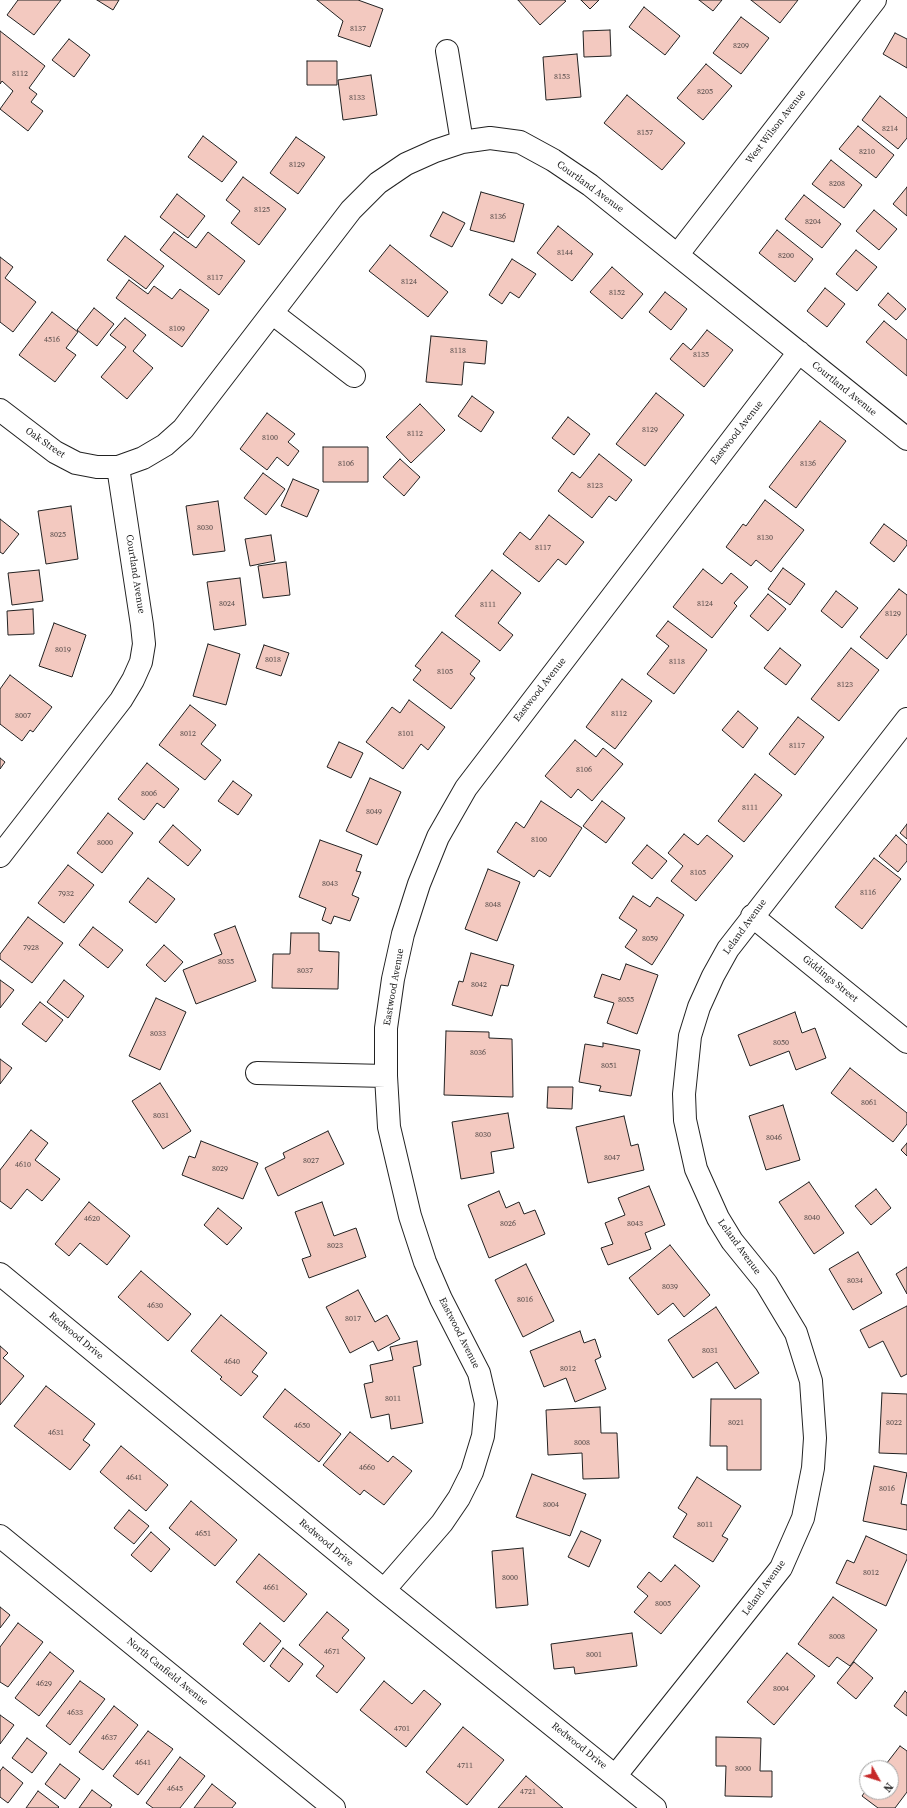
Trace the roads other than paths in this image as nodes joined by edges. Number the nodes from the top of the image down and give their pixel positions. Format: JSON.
{"nodes":[{"id":1,"x":875,"y":0,"type":"edge"},
{"id":2,"x":447,"y":51,"type":"dead end"},
{"id":3,"x":462,"y":142,"type":"junction"},
{"id":4,"x":678,"y":254,"type":"junction"},
{"id":5,"x":272,"y":313,"type":"junction"},
{"id":6,"x":799,"y":352,"type":"junction"},
{"id":7,"x":354,"y":376,"type":"dead end"},
{"id":8,"x":0,"y":410,"type":"edge"},
{"id":9,"x":907,"y":439,"type":"edge"},
{"id":10,"x":118,"y":468,"type":"junction"},
{"id":11,"x":907,"y":719,"type":"edge"},
{"id":12,"x":0,"y":856,"type":"edge"},
{"id":13,"x":752,"y":916,"type":"junction"},
{"id":14,"x":907,"y":1042,"type":"edge"},
{"id":15,"x":257,"y":1073,"type":"dead end"},
{"id":16,"x":386,"y":1076,"type":"junction"},
{"id":17,"x":0,"y":1274,"type":"edge"},
{"id":18,"x":0,"y":1536,"type":"edge"},
{"id":19,"x":384,"y":1590,"type":"junction"},
{"id":20,"x":616,"y":1775,"type":"junction"},
{"id":21,"x":334,"y":1808,"type":"edge"},
{"id":22,"x":655,"y":1808,"type":"edge"}],
"edges":[{"from":1,"to":4,"type":"street","name":"West Wilson Avenue"},
{"from":2,"to":3,"type":"street"},
{"from":3,"to":4,"type":"street","name":"Courtland Avenue"},
{"from":3,"to":5,"type":"street","name":"Courtland Avenue"},
{"from":4,"to":6,"type":"street","name":"Courtland Avenue"},
{"from":5,"to":7,"type":"street"},
{"from":5,"to":10,"type":"street","name":"Courtland Avenue"},
{"from":6,"to":9,"type":"street","name":"Courtland Avenue"},
{"from":6,"to":16,"type":"street","name":"Eastwood Avenue"},
{"from":8,"to":10,"type":"street","name":"Oak Street"},
{"from":10,"to":12,"type":"street","name":"Courtland Avenue"},
{"from":11,"to":13,"type":"street","name":"Leland Avenue"},
{"from":13,"to":14,"type":"street","name":"Giddings Street"},
{"from":13,"to":20,"type":"street","name":"Leland Avenue"},
{"from":15,"to":16,"type":"street"},
{"from":16,"to":19,"type":"street","name":"Eastwood Avenue"},
{"from":17,"to":19,"type":"street","name":"Redwood Drive"},
{"from":18,"to":21,"type":"street","name":"North Canfield Avenue"},
{"from":19,"to":20,"type":"street","name":"Redwood Drive"},
{"from":20,"to":22,"type":"street","name":"Redwood Drive"}]}
